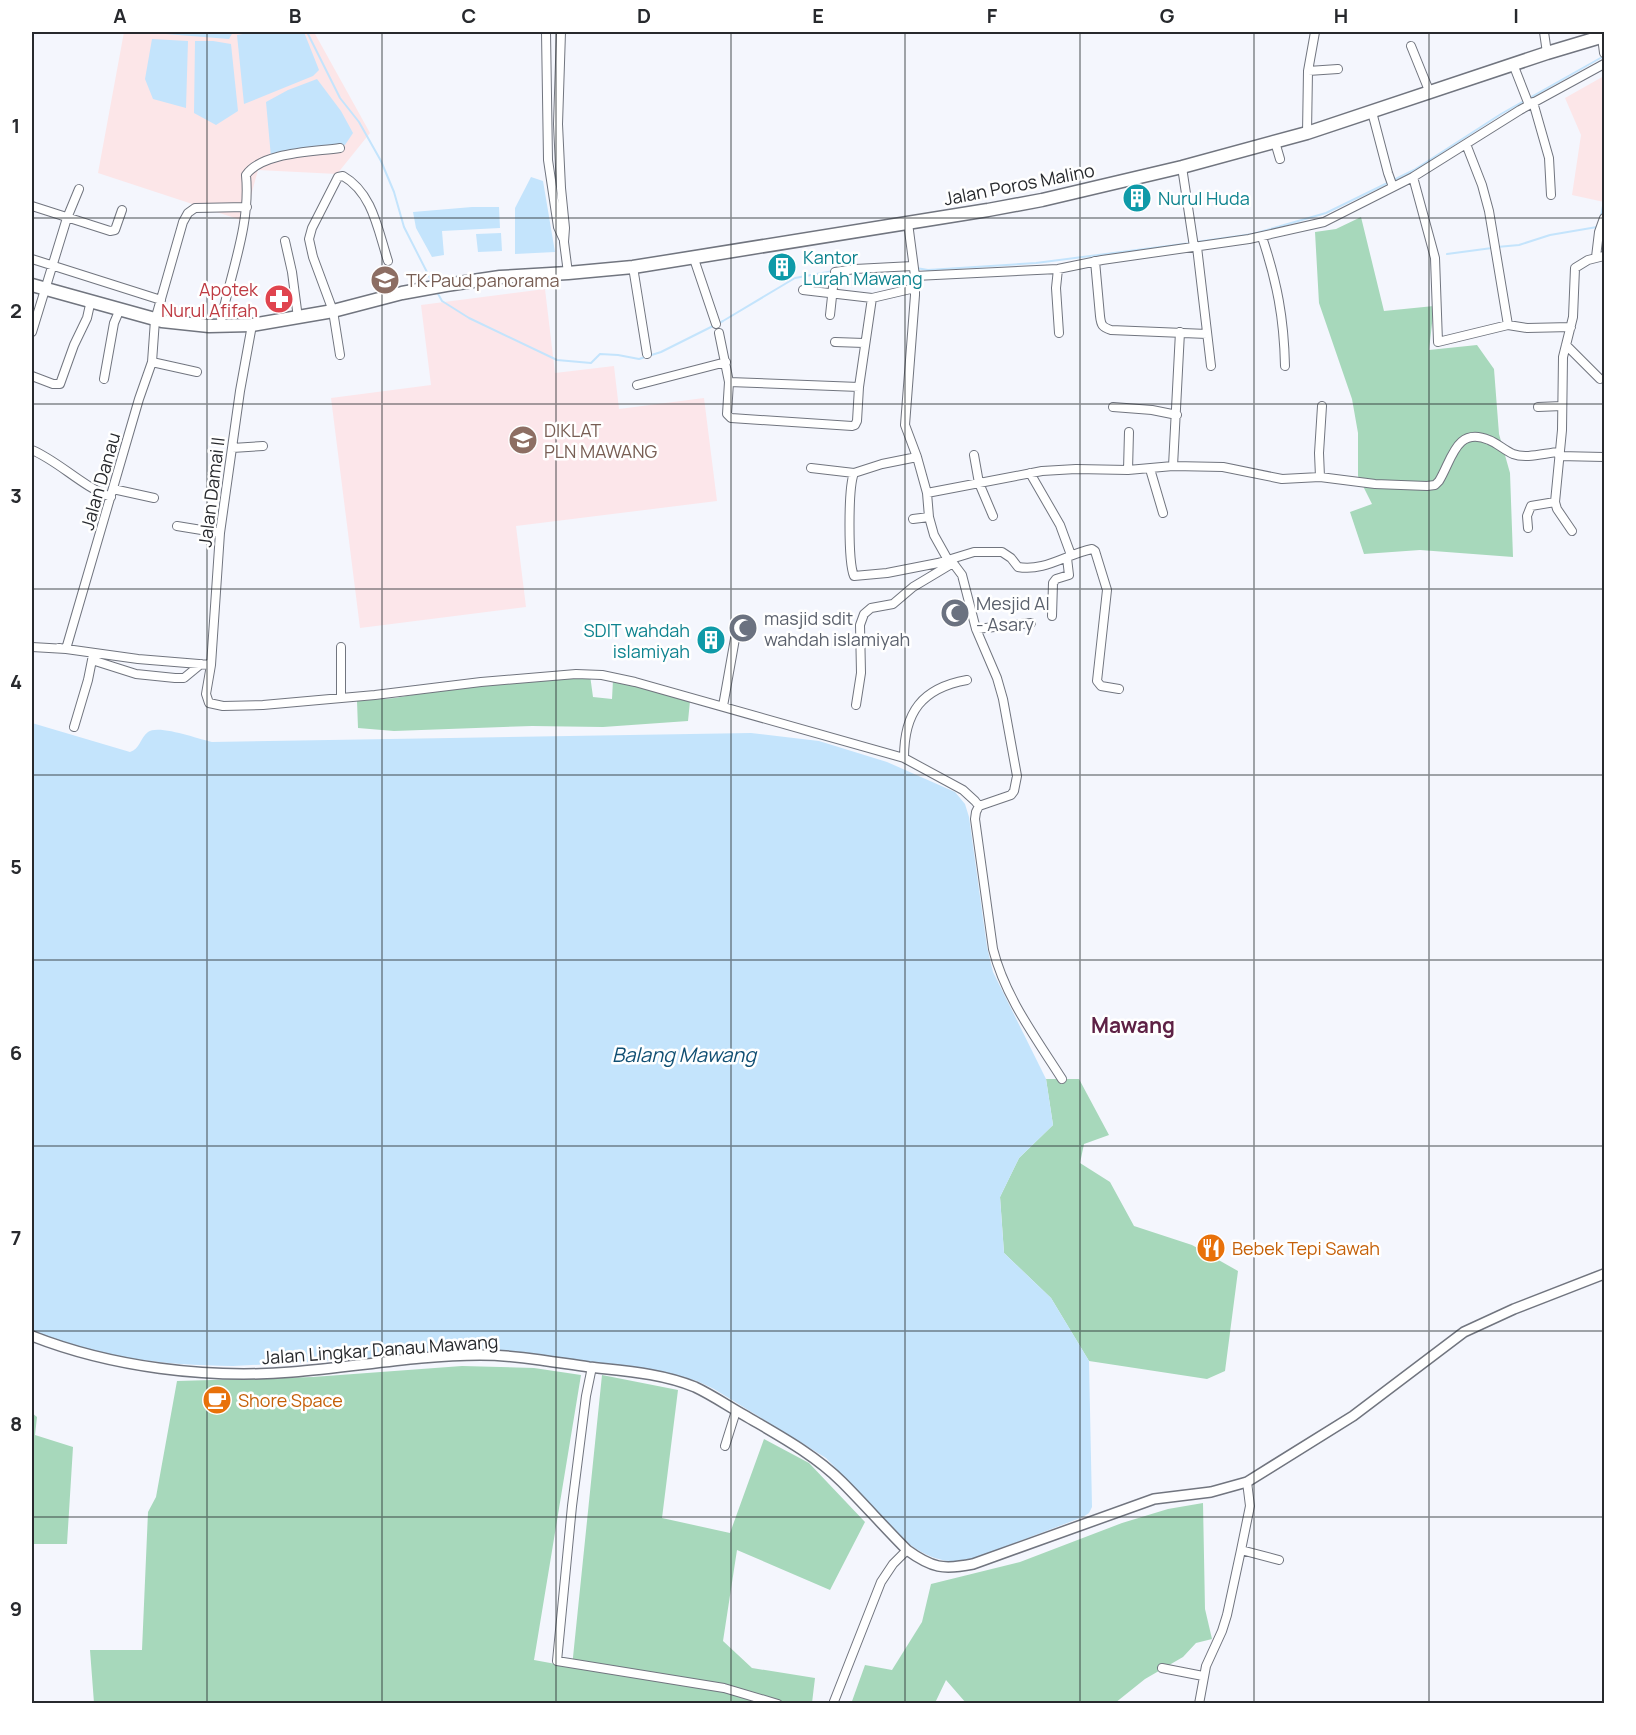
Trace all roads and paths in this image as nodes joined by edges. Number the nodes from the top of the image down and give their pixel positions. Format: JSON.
{"nodes":[{"id":1,"x":546,"y":32,"type":"edge"},
{"id":2,"x":561,"y":32,"type":"edge"},
{"id":3,"x":1315,"y":32,"type":"edge"},
{"id":4,"x":1544,"y":32,"type":"edge"},
{"id":5,"x":1586,"y":36,"type":"edge"},
{"id":6,"x":1603,"y":43,"type":"edge"},
{"id":7,"x":1411,"y":46,"type":"dead end"},
{"id":8,"x":1547,"y":52,"type":"junction"},
{"id":9,"x":1513,"y":64,"type":"junction"},
{"id":10,"x":1605,"y":64,"type":"edge"},
{"id":11,"x":1338,"y":69,"type":"dead end"},
{"id":12,"x":1308,"y":71,"type":"junction"},
{"id":13,"x":1430,"y":93,"type":"junction"},
{"id":14,"x":1531,"y":104,"type":"junction"},
{"id":15,"x":1372,"y":112,"type":"junction"},
{"id":16,"x":1307,"y":134,"type":"junction"},
{"id":17,"x":1275,"y":142,"type":"junction"},
{"id":18,"x":1466,"y":144,"type":"junction"},
{"id":19,"x":340,"y":148,"type":"dead end"},
{"id":20,"x":1280,"y":159,"type":"dead end"},
{"id":21,"x":1182,"y":167,"type":"junction"},
{"id":22,"x":1413,"y":177,"type":"junction"},
{"id":23,"x":1392,"y":185,"type":"junction"},
{"id":24,"x":79,"y":189,"type":"dead end"},
{"id":25,"x":1551,"y":195,"type":"dead end"},
{"id":26,"x":32,"y":206,"type":"edge"},
{"id":27,"x":247,"y":207,"type":"junction"},
{"id":28,"x":122,"y":210,"type":"dead end"},
{"id":29,"x":67,"y":218,"type":"junction"},
{"id":30,"x":1605,"y":218,"type":"edge"},
{"id":31,"x":908,"y":223,"type":"junction"},
{"id":32,"x":1262,"y":237,"type":"junction"},
{"id":33,"x":285,"y":241,"type":"dead end"},
{"id":34,"x":564,"y":242,"type":"junction"},
{"id":35,"x":1196,"y":247,"type":"junction"},
{"id":36,"x":693,"y":256,"type":"junction"},
{"id":37,"x":1605,"y":256,"type":"edge"},
{"id":38,"x":1596,"y":257,"type":"junction"},
{"id":39,"x":32,"y":259,"type":"edge"},
{"id":40,"x":388,"y":261,"type":"dead end"},
{"id":41,"x":1095,"y":261,"type":"junction"},
{"id":42,"x":53,"y":266,"type":"junction"},
{"id":43,"x":633,"y":267,"type":"junction"},
{"id":44,"x":1058,"y":269,"type":"junction"},
{"id":45,"x":914,"y":270,"type":"junction"},
{"id":46,"x":568,"y":273,"type":"junction"},
{"id":47,"x":32,"y":285,"type":"edge"},
{"id":48,"x":46,"y":288,"type":"junction"},
{"id":49,"x":915,"y":288,"type":"junction"},
{"id":50,"x":803,"y":290,"type":"dead end"},
{"id":51,"x":833,"y":293,"type":"junction"},
{"id":52,"x":872,"y":298,"type":"junction"},
{"id":53,"x":91,"y":300,"type":"junction"},
{"id":54,"x":161,"y":300,"type":"junction"},
{"id":55,"x":120,"y":309,"type":"junction"},
{"id":56,"x":333,"y":311,"type":"junction"},
{"id":57,"x":830,"y":315,"type":"dead end"},
{"id":58,"x":298,"y":318,"type":"junction"},
{"id":59,"x":155,"y":320,"type":"junction"},
{"id":60,"x":716,"y":324,"type":"dead end"},
{"id":61,"x":252,"y":325,"type":"junction"},
{"id":62,"x":1508,"y":325,"type":"junction"},
{"id":63,"x":220,"y":326,"type":"junction"},
{"id":64,"x":1571,"y":327,"type":"junction"},
{"id":65,"x":32,"y":332,"type":"edge"},
{"id":66,"x":719,"y":333,"type":"dead end"},
{"id":67,"x":1059,"y":333,"type":"dead end"},
{"id":68,"x":1180,"y":333,"type":"junction"},
{"id":69,"x":1207,"y":334,"type":"junction"},
{"id":70,"x":836,"y":342,"type":"dead end"},
{"id":71,"x":864,"y":344,"type":"junction"},
{"id":72,"x":1566,"y":345,"type":"junction"},
{"id":73,"x":647,"y":354,"type":"dead end"},
{"id":74,"x":340,"y":355,"type":"dead end"},
{"id":75,"x":152,"y":362,"type":"junction"},
{"id":76,"x":726,"y":362,"type":"junction"},
{"id":77,"x":1211,"y":366,"type":"dead end"},
{"id":78,"x":1285,"y":366,"type":"dead end"},
{"id":79,"x":197,"y":372,"type":"dead end"},
{"id":80,"x":32,"y":376,"type":"edge"},
{"id":81,"x":104,"y":379,"type":"dead end"},
{"id":82,"x":1600,"y":379,"type":"dead end"},
{"id":83,"x":729,"y":382,"type":"junction"},
{"id":84,"x":637,"y":385,"type":"dead end"},
{"id":85,"x":859,"y":387,"type":"junction"},
{"id":86,"x":1322,"y":406,"type":"dead end"},
{"id":87,"x":1562,"y":406,"type":"junction"},
{"id":88,"x":1113,"y":407,"type":"dead end"},
{"id":89,"x":1538,"y":407,"type":"dead end"},
{"id":90,"x":1177,"y":415,"type":"junction"},
{"id":91,"x":1129,"y":432,"type":"dead end"},
{"id":92,"x":263,"y":446,"type":"dead end"},
{"id":93,"x":232,"y":448,"type":"junction"},
{"id":94,"x":32,"y":450,"type":"edge"},
{"id":95,"x":1559,"y":454,"type":"junction"},
{"id":96,"x":974,"y":455,"type":"dead end"},
{"id":97,"x":917,"y":457,"type":"junction"},
{"id":98,"x":1605,"y":457,"type":"edge"},
{"id":99,"x":1173,"y":466,"type":"junction"},
{"id":100,"x":811,"y":468,"type":"dead end"},
{"id":101,"x":1150,"y":469,"type":"junction"},
{"id":102,"x":1128,"y":470,"type":"junction"},
{"id":103,"x":854,"y":473,"type":"junction"},
{"id":104,"x":1030,"y":473,"type":"junction"},
{"id":105,"x":1320,"y":477,"type":"junction"},
{"id":106,"x":980,"y":483,"type":"junction"},
{"id":107,"x":112,"y":493,"type":"junction"},
{"id":108,"x":927,"y":493,"type":"junction"},
{"id":109,"x":154,"y":498,"type":"dead end"},
{"id":110,"x":1555,"y":502,"type":"junction"},
{"id":111,"x":1163,"y":513,"type":"dead end"},
{"id":112,"x":993,"y":516,"type":"dead end"},
{"id":113,"x":929,"y":517,"type":"junction"},
{"id":114,"x":914,"y":519,"type":"dead end"},
{"id":115,"x":177,"y":526,"type":"dead end"},
{"id":116,"x":1528,"y":528,"type":"dead end"},
{"id":117,"x":1572,"y":531,"type":"dead end"},
{"id":118,"x":220,"y":533,"type":"junction"},
{"id":119,"x":1069,"y":557,"type":"junction"},
{"id":120,"x":951,"y":561,"type":"junction"},
{"id":121,"x":1052,"y":616,"type":"dead end"},
{"id":122,"x":1031,"y":623,"type":"dead end"},
{"id":123,"x":976,"y":629,"type":"junction"},
{"id":124,"x":736,"y":633,"type":"dead end"},
{"id":125,"x":32,"y":647,"type":"edge"},
{"id":126,"x":341,"y":647,"type":"dead end"},
{"id":127,"x":62,"y":649,"type":"junction"},
{"id":128,"x":93,"y":657,"type":"junction"},
{"id":129,"x":201,"y":664,"type":"junction"},
{"id":130,"x":211,"y":665,"type":"junction"},
{"id":131,"x":968,"y":680,"type":"dead end"},
{"id":132,"x":1119,"y":689,"type":"dead end"},
{"id":133,"x":341,"y":698,"type":"junction"},
{"id":134,"x":856,"y":705,"type":"dead end"},
{"id":135,"x":723,"y":706,"type":"junction"},
{"id":136,"x":75,"y":724,"type":"dead end"},
{"id":137,"x":904,"y":758,"type":"junction"},
{"id":138,"x":978,"y":806,"type":"junction"},
{"id":139,"x":1062,"y":1079,"type":"dead end"},
{"id":140,"x":1605,"y":1274,"type":"edge"},
{"id":141,"x":32,"y":1336,"type":"edge"},
{"id":142,"x":592,"y":1367,"type":"junction"},
{"id":143,"x":736,"y":1411,"type":"junction"},
{"id":144,"x":725,"y":1446,"type":"dead end"},
{"id":145,"x":1247,"y":1482,"type":"junction"},
{"id":146,"x":907,"y":1550,"type":"junction"},
{"id":147,"x":1241,"y":1550,"type":"junction"},
{"id":148,"x":1279,"y":1560,"type":"dead end"},
{"id":149,"x":1162,"y":1668,"type":"dead end"},
{"id":150,"x":1203,"y":1676,"type":"junction"},
{"id":151,"x":778,"y":1704,"type":"edge"},
{"id":152,"x":833,"y":1704,"type":"edge"},
{"id":153,"x":1199,"y":1704,"type":"edge"}],
"edges":[{"from":1,"to":34,"type":"street"},
{"from":2,"to":34,"type":"street"},
{"from":3,"to":12,"type":"street"},
{"from":4,"to":8,"type":"street"},
{"from":5,"to":6,"type":"main road","name":"Jalan Poros Malino"},
{"from":5,"to":8,"type":"main road","name":"Jalan Poros Malino"},
{"from":7,"to":13,"type":"street"},
{"from":8,"to":9,"type":"main road","name":"Jalan Poros Malino"},
{"from":9,"to":13,"type":"main road","name":"Jalan Poros Malino"},
{"from":9,"to":14,"type":"street"},
{"from":10,"to":14,"type":"street"},
{"from":11,"to":12,"type":"street"},
{"from":12,"to":16,"type":"street"},
{"from":13,"to":15,"type":"main road","name":"Jalan Poros Malino"},
{"from":14,"to":18,"type":"street"},
{"from":14,"to":25,"type":"street"},
{"from":15,"to":16,"type":"main road","name":"Jalan Poros Malino"},
{"from":15,"to":23,"type":"street"},
{"from":16,"to":17,"type":"main road","name":"Jalan Poros Malino"},
{"from":17,"to":20,"type":"street"},
{"from":17,"to":21,"type":"main road","name":"Jalan Poros Malino"},
{"from":18,"to":22,"type":"street"},
{"from":18,"to":62,"type":"street"},
{"from":19,"to":27,"type":"street"},
{"from":21,"to":31,"type":"main road","name":"Jalan Poros Malino"},
{"from":21,"to":35,"type":"street"},
{"from":22,"to":23,"type":"street"},
{"from":22,"to":62,"type":"street"},
{"from":23,"to":32,"type":"street"},
{"from":24,"to":29,"type":"street"},
{"from":26,"to":29,"type":"street"},
{"from":27,"to":54,"type":"street","name":"Jalan Danau"},
{"from":27,"to":63,"type":"street"},
{"from":28,"to":29,"type":"street"},
{"from":29,"to":42,"type":"street"},
{"from":30,"to":38,"type":"street"},
{"from":31,"to":36,"type":"main road","name":"Jalan Poros Malino"},
{"from":31,"to":45,"type":"street"},
{"from":32,"to":35,"type":"street"},
{"from":32,"to":78,"type":"street"},
{"from":33,"to":58,"type":"street"},
{"from":34,"to":46,"type":"street"},
{"from":35,"to":41,"type":"street"},
{"from":35,"to":69,"type":"street"},
{"from":36,"to":43,"type":"main road","name":"Jalan Poros Malino"},
{"from":36,"to":60,"type":"street"},
{"from":37,"to":38,"type":"street"},
{"from":38,"to":64,"type":"street"},
{"from":39,"to":42,"type":"street"},
{"from":40,"to":56,"type":"street"},
{"from":41,"to":44,"type":"street"},
{"from":41,"to":68,"type":"street"},
{"from":42,"to":48,"type":"street"},
{"from":42,"to":54,"type":"street"},
{"from":43,"to":46,"type":"main road","name":"Jalan Poros Malino"},
{"from":43,"to":73,"type":"street"},
{"from":44,"to":45,"type":"street"},
{"from":44,"to":67,"type":"street"},
{"from":45,"to":49,"type":"street"},
{"from":45,"to":51,"type":"street"},
{"from":46,"to":56,"type":"main road","name":"Jalan Poros Malino"},
{"from":47,"to":48,"type":"main road","name":"Jalan Poros Malino"},
{"from":48,"to":53,"type":"main road","name":"Jalan Poros Malino"},
{"from":48,"to":65,"type":"street"},
{"from":49,"to":52,"type":"street"},
{"from":49,"to":97,"type":"street"},
{"from":50,"to":51,"type":"street"},
{"from":51,"to":52,"type":"street"},
{"from":51,"to":57,"type":"street"},
{"from":52,"to":71,"type":"street"},
{"from":53,"to":55,"type":"main road","name":"Jalan Poros Malino"},
{"from":53,"to":80,"type":"street"},
{"from":54,"to":59,"type":"street","name":"Jalan Danau"},
{"from":55,"to":59,"type":"main road","name":"Jalan Poros Malino"},
{"from":55,"to":81,"type":"street"},
{"from":56,"to":58,"type":"main road","name":"Jalan Poros Malino"},
{"from":56,"to":74,"type":"street"},
{"from":58,"to":61,"type":"main road","name":"Jalan Poros Malino"},
{"from":59,"to":63,"type":"main road","name":"Jalan Poros Malino"},
{"from":59,"to":75,"type":"street","name":"Jalan Danau"},
{"from":61,"to":63,"type":"main road","name":"Jalan Poros Malino"},
{"from":61,"to":93,"type":"street","name":"Jalan Damai II"},
{"from":62,"to":64,"type":"street"},
{"from":64,"to":72,"type":"street"},
{"from":66,"to":76,"type":"street"},
{"from":68,"to":69,"type":"street"},
{"from":68,"to":90,"type":"street"},
{"from":69,"to":77,"type":"street"},
{"from":70,"to":71,"type":"street"},
{"from":71,"to":85,"type":"street"},
{"from":72,"to":82,"type":"street"},
{"from":72,"to":87,"type":"street"},
{"from":75,"to":79,"type":"street"},
{"from":75,"to":107,"type":"street","name":"Jalan Danau"},
{"from":76,"to":83,"type":"street"},
{"from":76,"to":84,"type":"street"},
{"from":83,"to":85,"type":"street"},
{"from":83,"to":85,"type":"street"},
{"from":86,"to":105,"type":"street"},
{"from":87,"to":89,"type":"street"},
{"from":87,"to":95,"type":"street"},
{"from":88,"to":90,"type":"street"},
{"from":90,"to":99,"type":"street"},
{"from":91,"to":102,"type":"street"},
{"from":92,"to":93,"type":"street"},
{"from":93,"to":118,"type":"street","name":"Jalan Damai II"},
{"from":94,"to":107,"type":"street"},
{"from":95,"to":98,"type":"street"},
{"from":95,"to":105,"type":"street"},
{"from":95,"to":110,"type":"street"},
{"from":96,"to":106,"type":"street"},
{"from":97,"to":103,"type":"street"},
{"from":97,"to":108,"type":"street"},
{"from":99,"to":101,"type":"street"},
{"from":99,"to":105,"type":"street"},
{"from":100,"to":103,"type":"street"},
{"from":101,"to":102,"type":"street"},
{"from":101,"to":111,"type":"street"},
{"from":102,"to":104,"type":"street"},
{"from":103,"to":120,"type":"street"},
{"from":104,"to":106,"type":"street"},
{"from":104,"to":119,"type":"street"},
{"from":106,"to":108,"type":"street"},
{"from":106,"to":112,"type":"street"},
{"from":107,"to":109,"type":"street"},
{"from":107,"to":127,"type":"street","name":"Jalan Danau"},
{"from":108,"to":113,"type":"street"},
{"from":110,"to":116,"type":"street"},
{"from":110,"to":117,"type":"street"},
{"from":113,"to":114,"type":"street"},
{"from":113,"to":120,"type":"street"},
{"from":115,"to":118,"type":"street"},
{"from":118,"to":130,"type":"street","name":"Jalan Damai II"},
{"from":119,"to":120,"type":"street"},
{"from":119,"to":121,"type":"street"},
{"from":119,"to":132,"type":"street"},
{"from":120,"to":123,"type":"street"},
{"from":120,"to":134,"type":"street"},
{"from":122,"to":123,"type":"street"},
{"from":123,"to":138,"type":"street"},
{"from":124,"to":135,"type":"street"},
{"from":125,"to":127,"type":"street"},
{"from":126,"to":133,"type":"street"},
{"from":127,"to":128,"type":"street"},
{"from":128,"to":129,"type":"street"},
{"from":128,"to":129,"type":"street"},
{"from":128,"to":136,"type":"street"},
{"from":129,"to":130,"type":"street"},
{"from":130,"to":133,"type":"street","name":"Jalan Damai II"},
{"from":131,"to":137,"type":"street"},
{"from":133,"to":135,"type":"street"},
{"from":135,"to":137,"type":"street"},
{"from":137,"to":138,"type":"street"},
{"from":138,"to":139,"type":"street"},
{"from":140,"to":145,"type":"street","name":"Jalan Lingkar Danau Mawang"},
{"from":141,"to":142,"type":"street","name":"Jalan Lingkar Danau Mawang"},
{"from":142,"to":143,"type":"street","name":"Jalan Lingkar Danau Mawang"},
{"from":142,"to":151,"type":"street"},
{"from":143,"to":144,"type":"street"},
{"from":143,"to":146,"type":"street","name":"Jalan Lingkar Danau Mawang"},
{"from":145,"to":146,"type":"street","name":"Jalan Lingkar Danau Mawang"},
{"from":145,"to":147,"type":"street"},
{"from":146,"to":152,"type":"street"},
{"from":147,"to":148,"type":"street"},
{"from":147,"to":150,"type":"street"},
{"from":149,"to":150,"type":"street"},
{"from":150,"to":153,"type":"street"}]}
